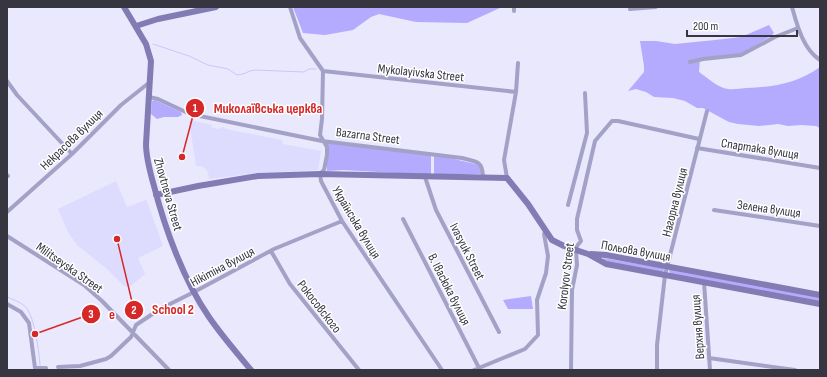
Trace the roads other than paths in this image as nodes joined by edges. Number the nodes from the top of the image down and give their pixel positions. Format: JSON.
{"nodes":[{"id":1,"x":124,"y":7,"type":"edge"},
{"id":2,"x":216,"y":7,"type":"edge"},
{"id":3,"x":290,"y":7,"type":"edge"},
{"id":4,"x":656,"y":7,"type":"edge"},
{"id":5,"x":792,"y":7,"type":"edge"},
{"id":6,"x":632,"y":8,"type":"edge"},
{"id":7,"x":136,"y":26,"type":"junction"},
{"id":8,"x":798,"y":28,"type":"junction"},
{"id":9,"x":820,"y":60,"type":"edge"},
{"id":10,"x":690,"y":62,"type":"dead end"},
{"id":11,"x":518,"y":63,"type":"dead end"},
{"id":12,"x":323,"y":71,"type":"junction"},
{"id":13,"x":7,"y":81,"type":"edge"},
{"id":14,"x":151,"y":82,"type":"junction"},
{"id":15,"x":516,"y":92,"type":"junction"},
{"id":16,"x":585,"y":92,"type":"dead end"},
{"id":17,"x":149,"y":97,"type":"junction"},
{"id":18,"x":707,"y":111,"type":"dead end"},
{"id":19,"x":699,"y":139,"type":"junction"},
{"id":20,"x":322,"y":141,"type":"junction"},
{"id":21,"x":697,"y":148,"type":"junction"},
{"id":22,"x":72,"y":154,"type":"junction"},
{"id":23,"x":820,"y":168,"type":"edge"},
{"id":24,"x":320,"y":174,"type":"junction"},
{"id":25,"x":483,"y":176,"type":"junction"},
{"id":26,"x":425,"y":177,"type":"junction"},
{"id":27,"x":507,"y":178,"type":"junction"},
{"id":28,"x":156,"y":195,"type":"junction"},
{"id":29,"x":568,"y":205,"type":"dead end"},
{"id":30,"x":714,"y":210,"type":"dead end"},
{"id":31,"x":7,"y":212,"type":"edge"},
{"id":32,"x":403,"y":219,"type":"dead end"},
{"id":33,"x":342,"y":221,"type":"junction"},
{"id":34,"x":820,"y":226,"type":"edge"},
{"id":35,"x":546,"y":232,"type":"junction"},
{"id":36,"x":7,"y":236,"type":"edge"},
{"id":37,"x":576,"y":250,"type":"junction"},
{"id":38,"x":272,"y":251,"type":"junction"},
{"id":39,"x":588,"y":254,"type":"junction"},
{"id":40,"x":667,"y":267,"type":"junction"},
{"id":41,"x":665,"y":275,"type":"junction"},
{"id":42,"x":704,"y":282,"type":"junction"},
{"id":43,"x":194,"y":292,"type":"junction"},
{"id":44,"x":820,"y":295,"type":"edge"},
{"id":45,"x":7,"y":304,"type":"edge"},
{"id":46,"x":820,"y":304,"type":"edge"},
{"id":47,"x":133,"y":332,"type":"junction"},
{"id":48,"x":499,"y":332,"type":"dead end"},
{"id":49,"x":709,"y":358,"type":"junction"},
{"id":50,"x":58,"y":367,"type":"dead end"},
{"id":51,"x":80,"y":368,"type":"edge"},
{"id":52,"x":477,"y":369,"type":"edge"},
{"id":53,"x":46,"y":370,"type":"edge"},
{"id":54,"x":169,"y":370,"type":"edge"},
{"id":55,"x":251,"y":370,"type":"edge"},
{"id":56,"x":359,"y":370,"type":"edge"},
{"id":57,"x":442,"y":370,"type":"edge"},
{"id":58,"x":571,"y":370,"type":"edge"},
{"id":59,"x":657,"y":370,"type":"edge"},
{"id":60,"x":710,"y":370,"type":"edge"},
{"id":61,"x":795,"y":370,"type":"edge"}],
"edges":[{"from":1,"to":7,"type":"main road","name":"Zhovtneva Street"},
{"from":2,"to":7,"type":"main road"},
{"from":3,"to":12,"type":"street"},
{"from":4,"to":6,"type":"street"},
{"from":5,"to":8,"type":"street"},
{"from":7,"to":14,"type":"main road","name":"Zhovtneva Street"},
{"from":8,"to":9,"type":"street"},
{"from":8,"to":10,"type":"street"},
{"from":11,"to":15,"type":"street"},
{"from":12,"to":15,"type":"street","name":"Mykolayivska Street"},
{"from":12,"to":20,"type":"street"},
{"from":13,"to":22,"type":"street"},
{"from":14,"to":17,"type":"main road","name":"Zhovtneva Street"},
{"from":14,"to":22,"type":"street","name":"Некрасова вулиця"},
{"from":15,"to":27,"type":"street"},
{"from":16,"to":29,"type":"street"},
{"from":17,"to":20,"type":"street","name":"Bazarna Street"},
{"from":17,"to":28,"type":"main road","name":"Zhovtneva Street"},
{"from":18,"to":19,"type":"street","name":"Нагорна вулиця"},
{"from":19,"to":21,"type":"street","name":"Нагорна вулиця"},
{"from":19,"to":37,"type":"street","name":"Korolyov Street"},
{"from":20,"to":24,"type":"street"},
{"from":20,"to":25,"type":"street","name":"Bazarna Street"},
{"from":21,"to":23,"type":"street","name":"Спартака вулиця"},
{"from":21,"to":40,"type":"street","name":"Нагорна вулиця"},
{"from":22,"to":31,"type":"street","name":"Некрасова вулиця"},
{"from":24,"to":26,"type":"main road"},
{"from":24,"to":28,"type":"main road"},
{"from":24,"to":33,"type":"street","name":"Українська вулиця"},
{"from":25,"to":26,"type":"main road"},
{"from":25,"to":27,"type":"main road"},
{"from":26,"to":48,"type":"street","name":"Ivasyuk Street"},
{"from":27,"to":35,"type":"main road","name":"Korolyov Street"},
{"from":28,"to":43,"type":"main road","name":"Zhovtneva Street"},
{"from":30,"to":34,"type":"street","name":"Зелена вулиця"},
{"from":32,"to":52,"type":"street","name":"В. Івасюка вулиця"},
{"from":33,"to":38,"type":"street","name":"Нікітіна вулиця"},
{"from":33,"to":57,"type":"street","name":"Українська вулиця"},
{"from":35,"to":37,"type":"main road","name":"Korolyov Street"},
{"from":35,"to":52,"type":"street"},
{"from":36,"to":47,"type":"street","name":"Militseyska Street"},
{"from":37,"to":39,"type":"main road","name":"Korolyov Street"},
{"from":37,"to":58,"type":"street","name":"Korolyov Street"},
{"from":38,"to":43,"type":"street","name":"Нікітіна вулиця"},
{"from":38,"to":56,"type":"street","name":"Рокосовского"},
{"from":39,"to":40,"type":"main road","name":"Польова вулиця"},
{"from":39,"to":41,"type":"main road","name":"Польова вулиця"},
{"from":40,"to":41,"type":"street","name":"Нагорна вулиця"},
{"from":40,"to":44,"type":"main road","name":"Польова вулиця"},
{"from":41,"to":42,"type":"main road","name":"Польова вулиця"},
{"from":41,"to":59,"type":"street","name":"Нагорна вулиця"},
{"from":42,"to":46,"type":"main road","name":"Польова вулиця"},
{"from":42,"to":49,"type":"street","name":"Верхня вулиця"},
{"from":43,"to":47,"type":"street","name":"Нікітіна вулиця"},
{"from":43,"to":55,"type":"main road","name":"Zhovtneva Street"},
{"from":45,"to":53,"type":"street"},
{"from":47,"to":51,"type":"street","name":"Нікітіна вулиця"},
{"from":47,"to":54,"type":"street","name":"Militseyska Street"},
{"from":49,"to":60,"type":"street","name":"Верхня вулиця"},
{"from":49,"to":61,"type":"street"},
{"from":50,"to":51,"type":"street","name":"Нікітіна вулиця"}]}
